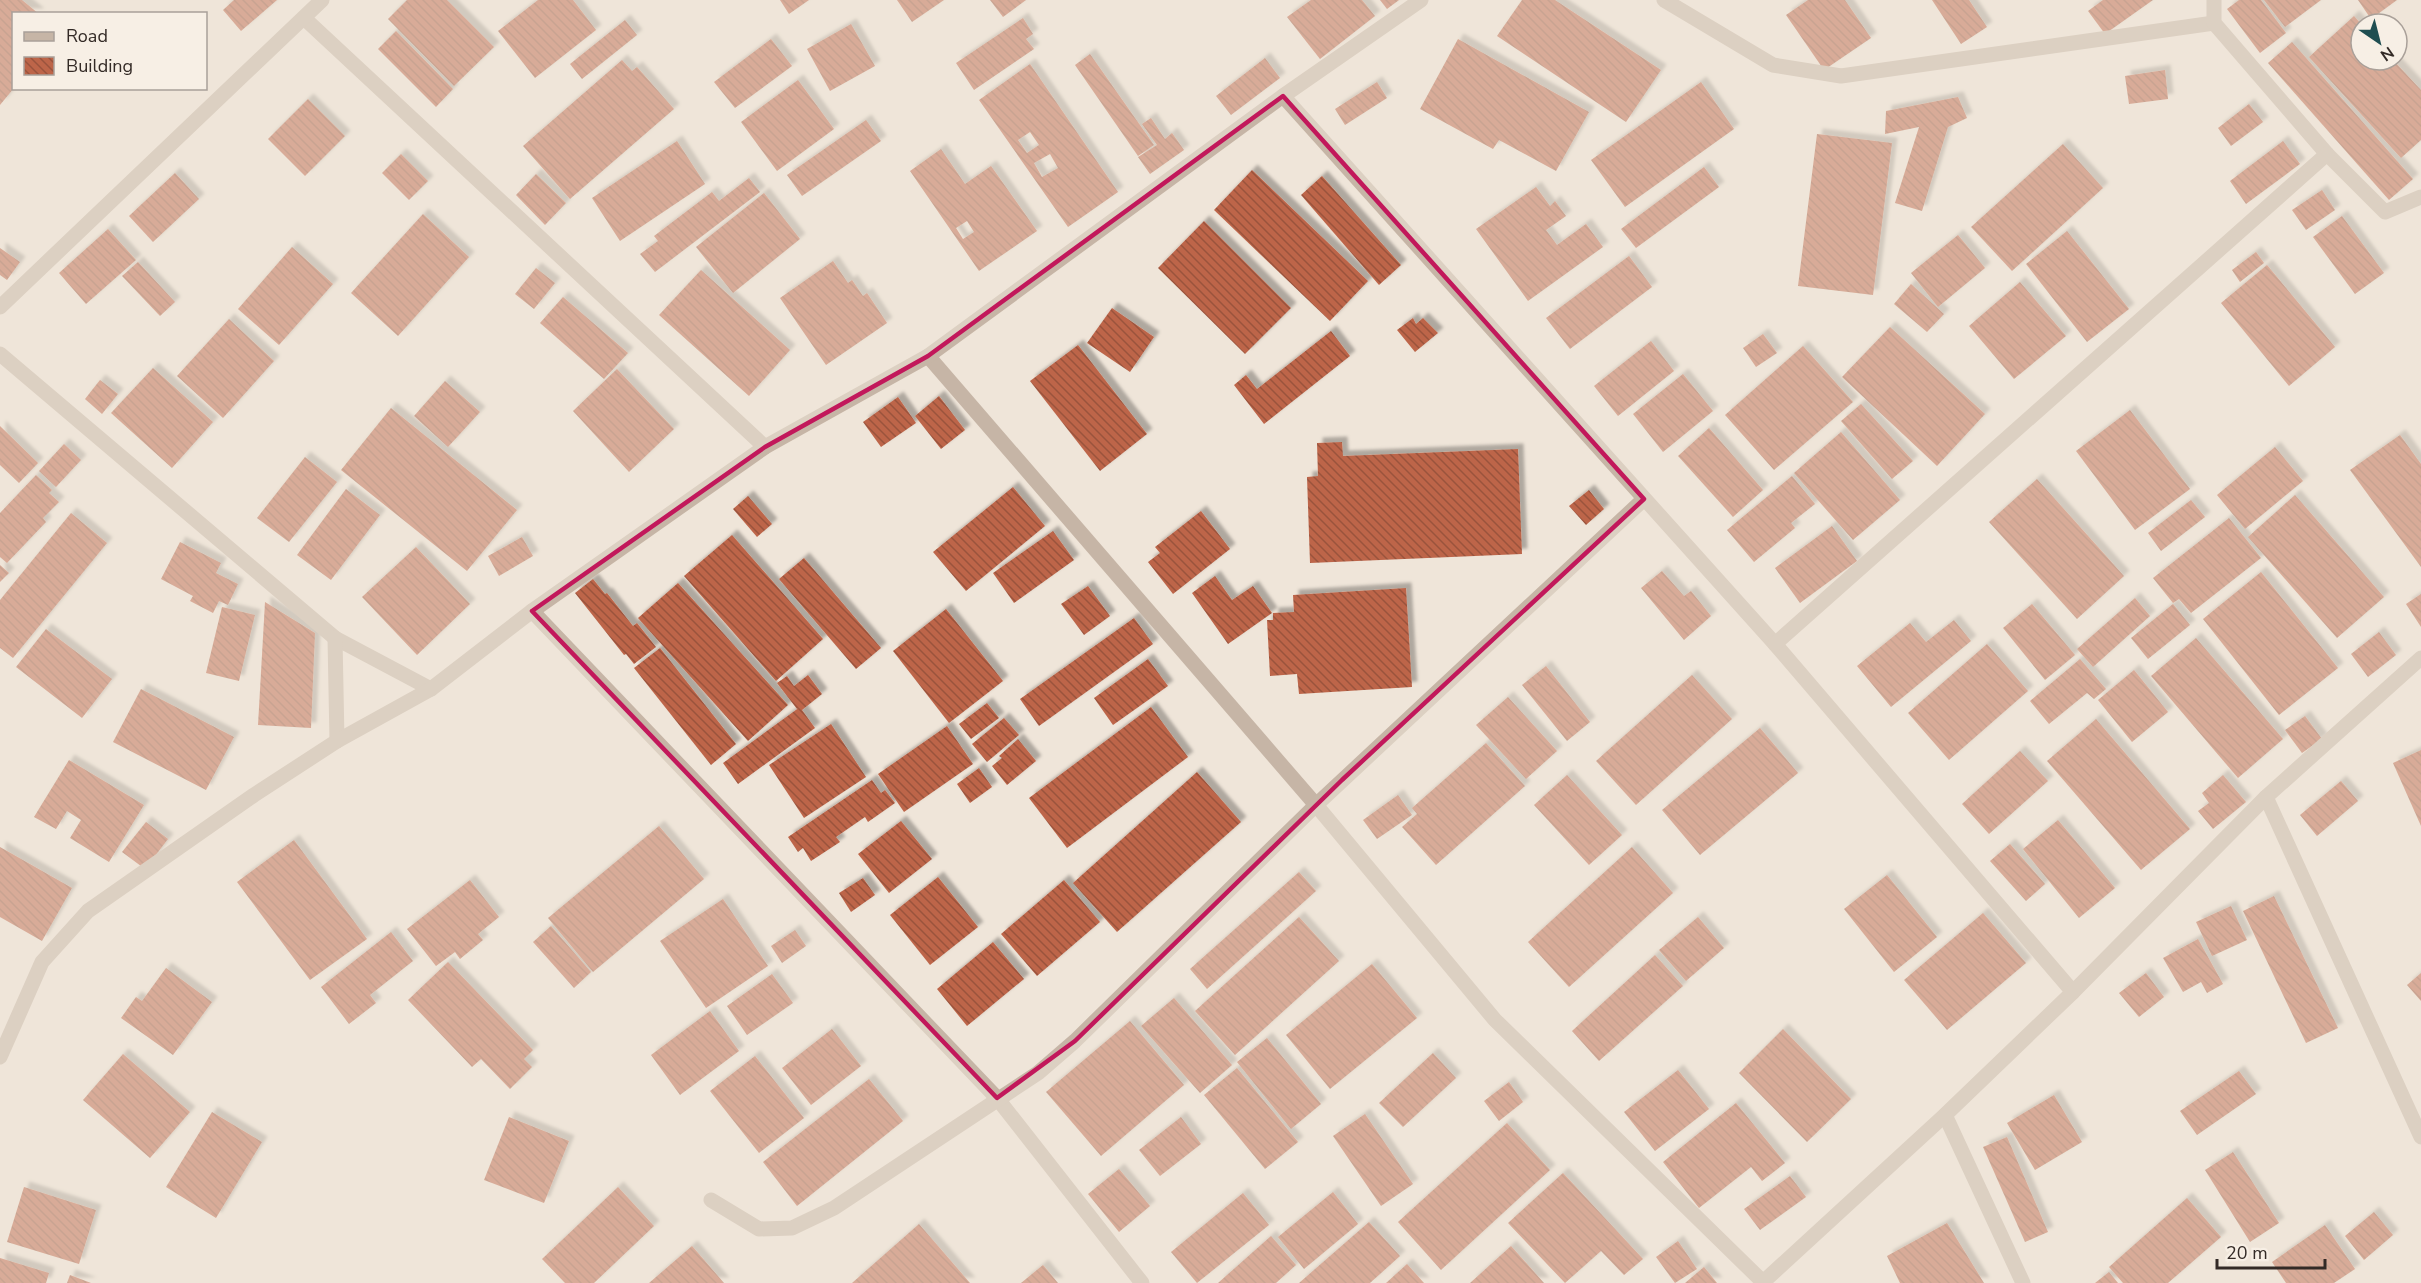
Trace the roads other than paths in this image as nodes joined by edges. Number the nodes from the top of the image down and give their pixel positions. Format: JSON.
{"nodes":[{"id":1,"x":322,"y":0,"type":"edge"},
{"id":2,"x":1421,"y":0,"type":"edge"},
{"id":3,"x":1664,"y":0,"type":"edge"},
{"id":4,"x":2214,"y":0,"type":"edge"},
{"id":5,"x":304,"y":18,"type":"junction"},
{"id":6,"x":2214,"y":23,"type":"junction"},
{"id":7,"x":1283,"y":96,"type":"junction"},
{"id":8,"x":2327,"y":153,"type":"junction"},
{"id":9,"x":2421,"y":197,"type":"edge"},
{"id":10,"x":0,"y":308,"type":"edge"},
{"id":11,"x":0,"y":354,"type":"edge"},
{"id":12,"x":928,"y":356,"type":"junction"},
{"id":13,"x":765,"y":447,"type":"junction"},
{"id":14,"x":1644,"y":499,"type":"junction"},
{"id":15,"x":532,"y":611,"type":"junction"},
{"id":16,"x":335,"y":638,"type":"junction"},
{"id":17,"x":1775,"y":644,"type":"junction"},
{"id":18,"x":2421,"y":658,"type":"edge"},
{"id":19,"x":431,"y":689,"type":"junction"},
{"id":20,"x":337,"y":741,"type":"junction"},
{"id":21,"x":2266,"y":797,"type":"junction"},
{"id":22,"x":1316,"y":805,"type":"junction"},
{"id":23,"x":2073,"y":993,"type":"junction"},
{"id":24,"x":0,"y":1057,"type":"edge"},
{"id":25,"x":997,"y":1098,"type":"junction"},
{"id":26,"x":1945,"y":1115,"type":"junction"},
{"id":27,"x":2421,"y":1137,"type":"edge"},
{"id":28,"x":711,"y":1200,"type":"dead end"},
{"id":29,"x":1763,"y":1282,"type":"edge"},
{"id":30,"x":1142,"y":1283,"type":"edge"},
{"id":31,"x":2023,"y":1283,"type":"edge"}],
"edges":[{"from":1,"to":5,"type":"street"},
{"from":2,"to":7,"type":"street"},
{"from":3,"to":6,"type":"street"},
{"from":4,"to":6,"type":"street"},
{"from":5,"to":10,"type":"street"},
{"from":5,"to":13,"type":"street"},
{"from":6,"to":8,"type":"street"},
{"from":7,"to":12,"type":"street"},
{"from":7,"to":14,"type":"street"},
{"from":8,"to":9,"type":"street"},
{"from":8,"to":17,"type":"street"},
{"from":11,"to":16,"type":"street"},
{"from":12,"to":13,"type":"street"},
{"from":12,"to":22,"type":"street"},
{"from":13,"to":15,"type":"street"},
{"from":14,"to":17,"type":"street"},
{"from":14,"to":22,"type":"street"},
{"from":15,"to":19,"type":"street"},
{"from":15,"to":25,"type":"street"},
{"from":16,"to":19,"type":"street"},
{"from":16,"to":20,"type":"street"},
{"from":17,"to":23,"type":"street"},
{"from":18,"to":21,"type":"street"},
{"from":19,"to":20,"type":"street"},
{"from":20,"to":24,"type":"street"},
{"from":21,"to":23,"type":"street"},
{"from":21,"to":27,"type":"street"},
{"from":22,"to":25,"type":"street"},
{"from":22,"to":29,"type":"street"},
{"from":23,"to":26,"type":"street"},
{"from":25,"to":28,"type":"street"},
{"from":25,"to":30,"type":"street"},
{"from":26,"to":29,"type":"street"},
{"from":26,"to":31,"type":"street"}]}
